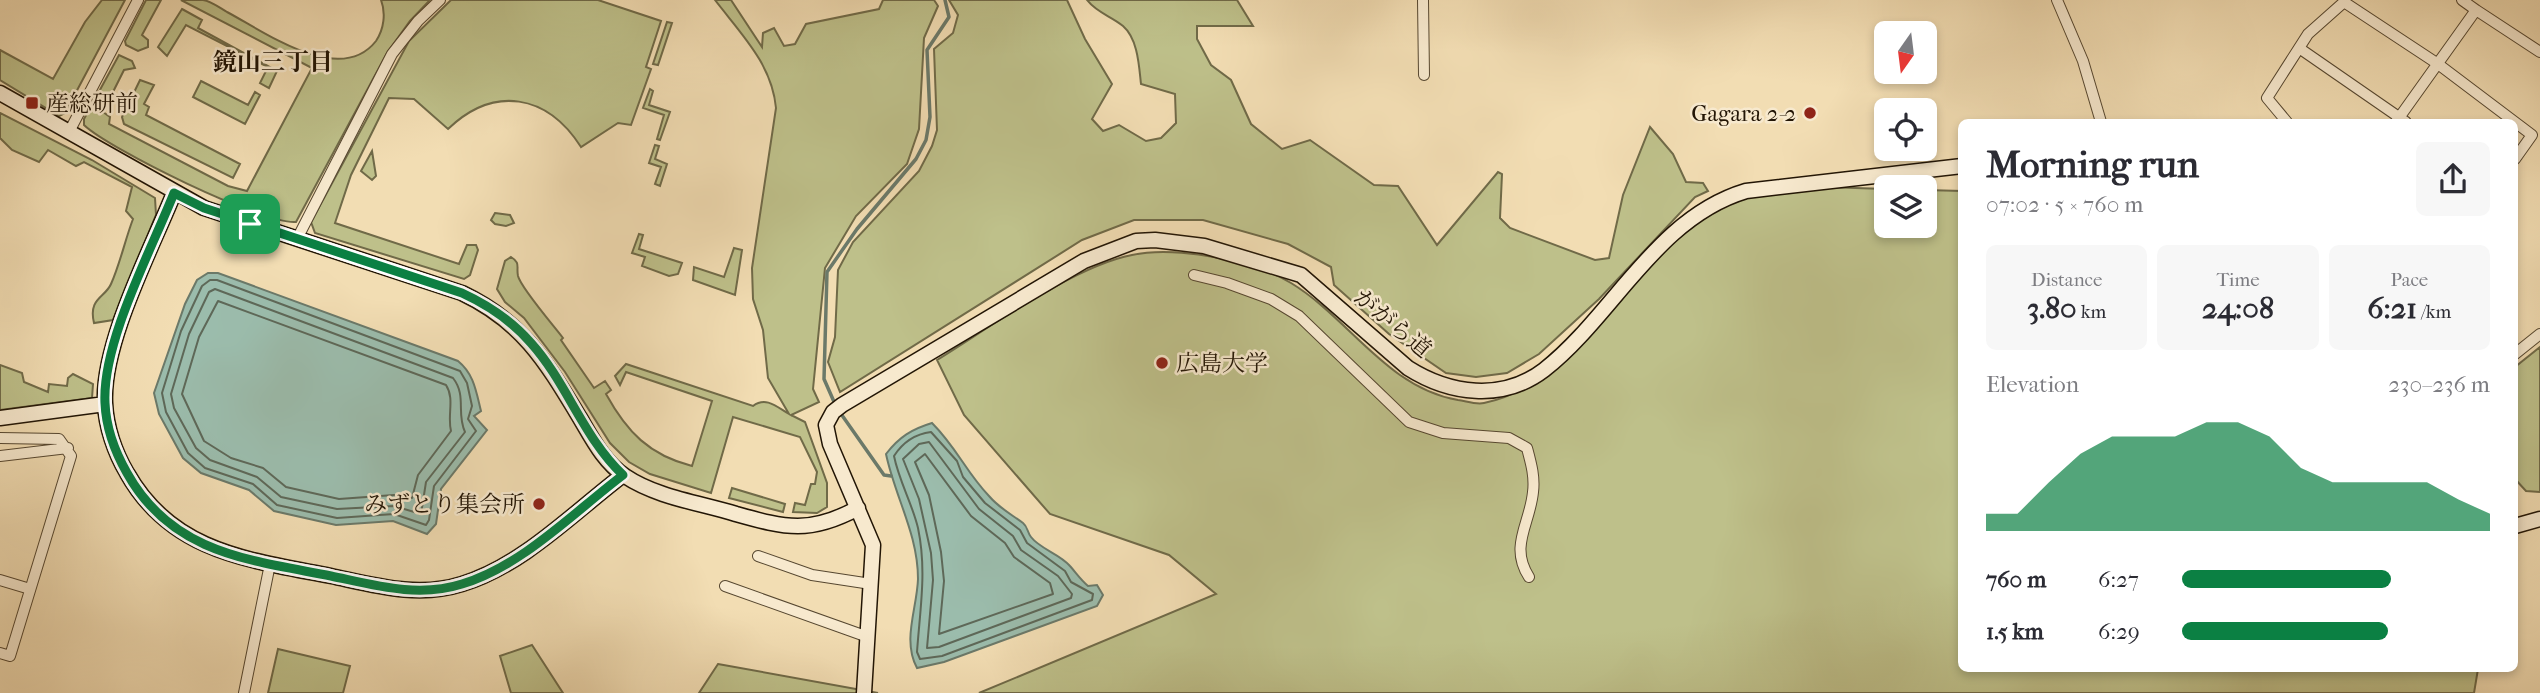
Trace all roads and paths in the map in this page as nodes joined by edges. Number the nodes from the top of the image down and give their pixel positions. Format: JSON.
{"nodes":[{"id":1,"x":138,"y":0,"type":"edge"},
{"id":2,"x":440,"y":0,"type":"edge"},
{"id":3,"x":1423,"y":0,"type":"edge"},
{"id":4,"x":2057,"y":0,"type":"edge"},
{"id":5,"x":2462,"y":0,"type":"edge"},
{"id":6,"x":2476,"y":10,"type":"junction"},
{"id":7,"x":2299,"y":48,"type":"junction"},
{"id":8,"x":2540,"y":52,"type":"edge"},
{"id":9,"x":2438,"y":64,"type":"junction"},
{"id":10,"x":1424,"y":75,"type":"dead end"},
{"id":11,"x":0,"y":93,"type":"edge"},
{"id":12,"x":2100,"y":119,"type":"edge"},
{"id":13,"x":2284,"y":119,"type":"edge"},
{"id":14,"x":2398,"y":119,"type":"edge"},
{"id":15,"x":2402,"y":119,"type":"edge"},
{"id":16,"x":2511,"y":119,"type":"edge"},
{"id":17,"x":2518,"y":124,"type":"edge"},
{"id":18,"x":69,"y":132,"type":"junction"},
{"id":19,"x":2518,"y":155,"type":"edge"},
{"id":20,"x":1958,"y":166,"type":"edge"},
{"id":21,"x":174,"y":193,"type":"junction"},
{"id":22,"x":297,"y":239,"type":"junction"},
{"id":23,"x":1194,"y":275,"type":"dead end"},
{"id":24,"x":2540,"y":334,"type":"edge"},
{"id":25,"x":2518,"y":352,"type":"edge"},
{"id":26,"x":105,"y":404,"type":"junction"},
{"id":27,"x":0,"y":418,"type":"edge"},
{"id":28,"x":0,"y":438,"type":"edge"},
{"id":29,"x":68,"y":448,"type":"junction"},
{"id":30,"x":0,"y":456,"type":"edge"},
{"id":31,"x":623,"y":475,"type":"junction"},
{"id":32,"x":858,"y":508,"type":"junction"},
{"id":33,"x":2540,"y":519,"type":"edge"},
{"id":34,"x":2518,"y":522,"type":"edge"},
{"id":35,"x":758,"y":556,"type":"dead end"},
{"id":36,"x":270,"y":564,"type":"junction"},
{"id":37,"x":1529,"y":577,"type":"dead end"},
{"id":38,"x":0,"y":580,"type":"edge"},
{"id":39,"x":872,"y":584,"type":"junction"},
{"id":40,"x":725,"y":586,"type":"dead end"},
{"id":41,"x":30,"y":589,"type":"junction"},
{"id":42,"x":868,"y":637,"type":"junction"},
{"id":43,"x":0,"y":653,"type":"edge"},
{"id":44,"x":244,"y":693,"type":"edge"},
{"id":45,"x":864,"y":693,"type":"edge"}],
"edges":[{"from":1,"to":18,"type":"street"},
{"from":2,"to":22,"type":"street"},
{"from":3,"to":10,"type":"street"},
{"from":4,"to":12,"type":"street"},
{"from":5,"to":6,"type":"street"},
{"from":6,"to":8,"type":"street"},
{"from":6,"to":9,"type":"street"},
{"from":7,"to":9,"type":"street"},
{"from":7,"to":13,"type":"street"},
{"from":7,"to":14,"type":"street"},
{"from":9,"to":15,"type":"street"},
{"from":9,"to":16,"type":"street"},
{"from":11,"to":18,"type":"street"},
{"from":17,"to":19,"type":"street"},
{"from":18,"to":21,"type":"street"},
{"from":20,"to":32,"type":"street","name":"ががら道"},
{"from":21,"to":22,"type":"street"},
{"from":21,"to":26,"type":"street"},
{"from":22,"to":31,"type":"street"},
{"from":23,"to":37,"type":"street"},
{"from":24,"to":25,"type":"street"},
{"from":26,"to":27,"type":"street"},
{"from":26,"to":36,"type":"street"},
{"from":28,"to":29,"type":"street"},
{"from":29,"to":30,"type":"street"},
{"from":29,"to":41,"type":"street"},
{"from":31,"to":32,"type":"street"},
{"from":31,"to":36,"type":"street"},
{"from":32,"to":39,"type":"street"},
{"from":33,"to":34,"type":"street"},
{"from":35,"to":39,"type":"street"},
{"from":36,"to":44,"type":"street"},
{"from":38,"to":41,"type":"street"},
{"from":39,"to":42,"type":"street"},
{"from":40,"to":42,"type":"street"},
{"from":41,"to":43,"type":"street"},
{"from":42,"to":45,"type":"street"}]}
